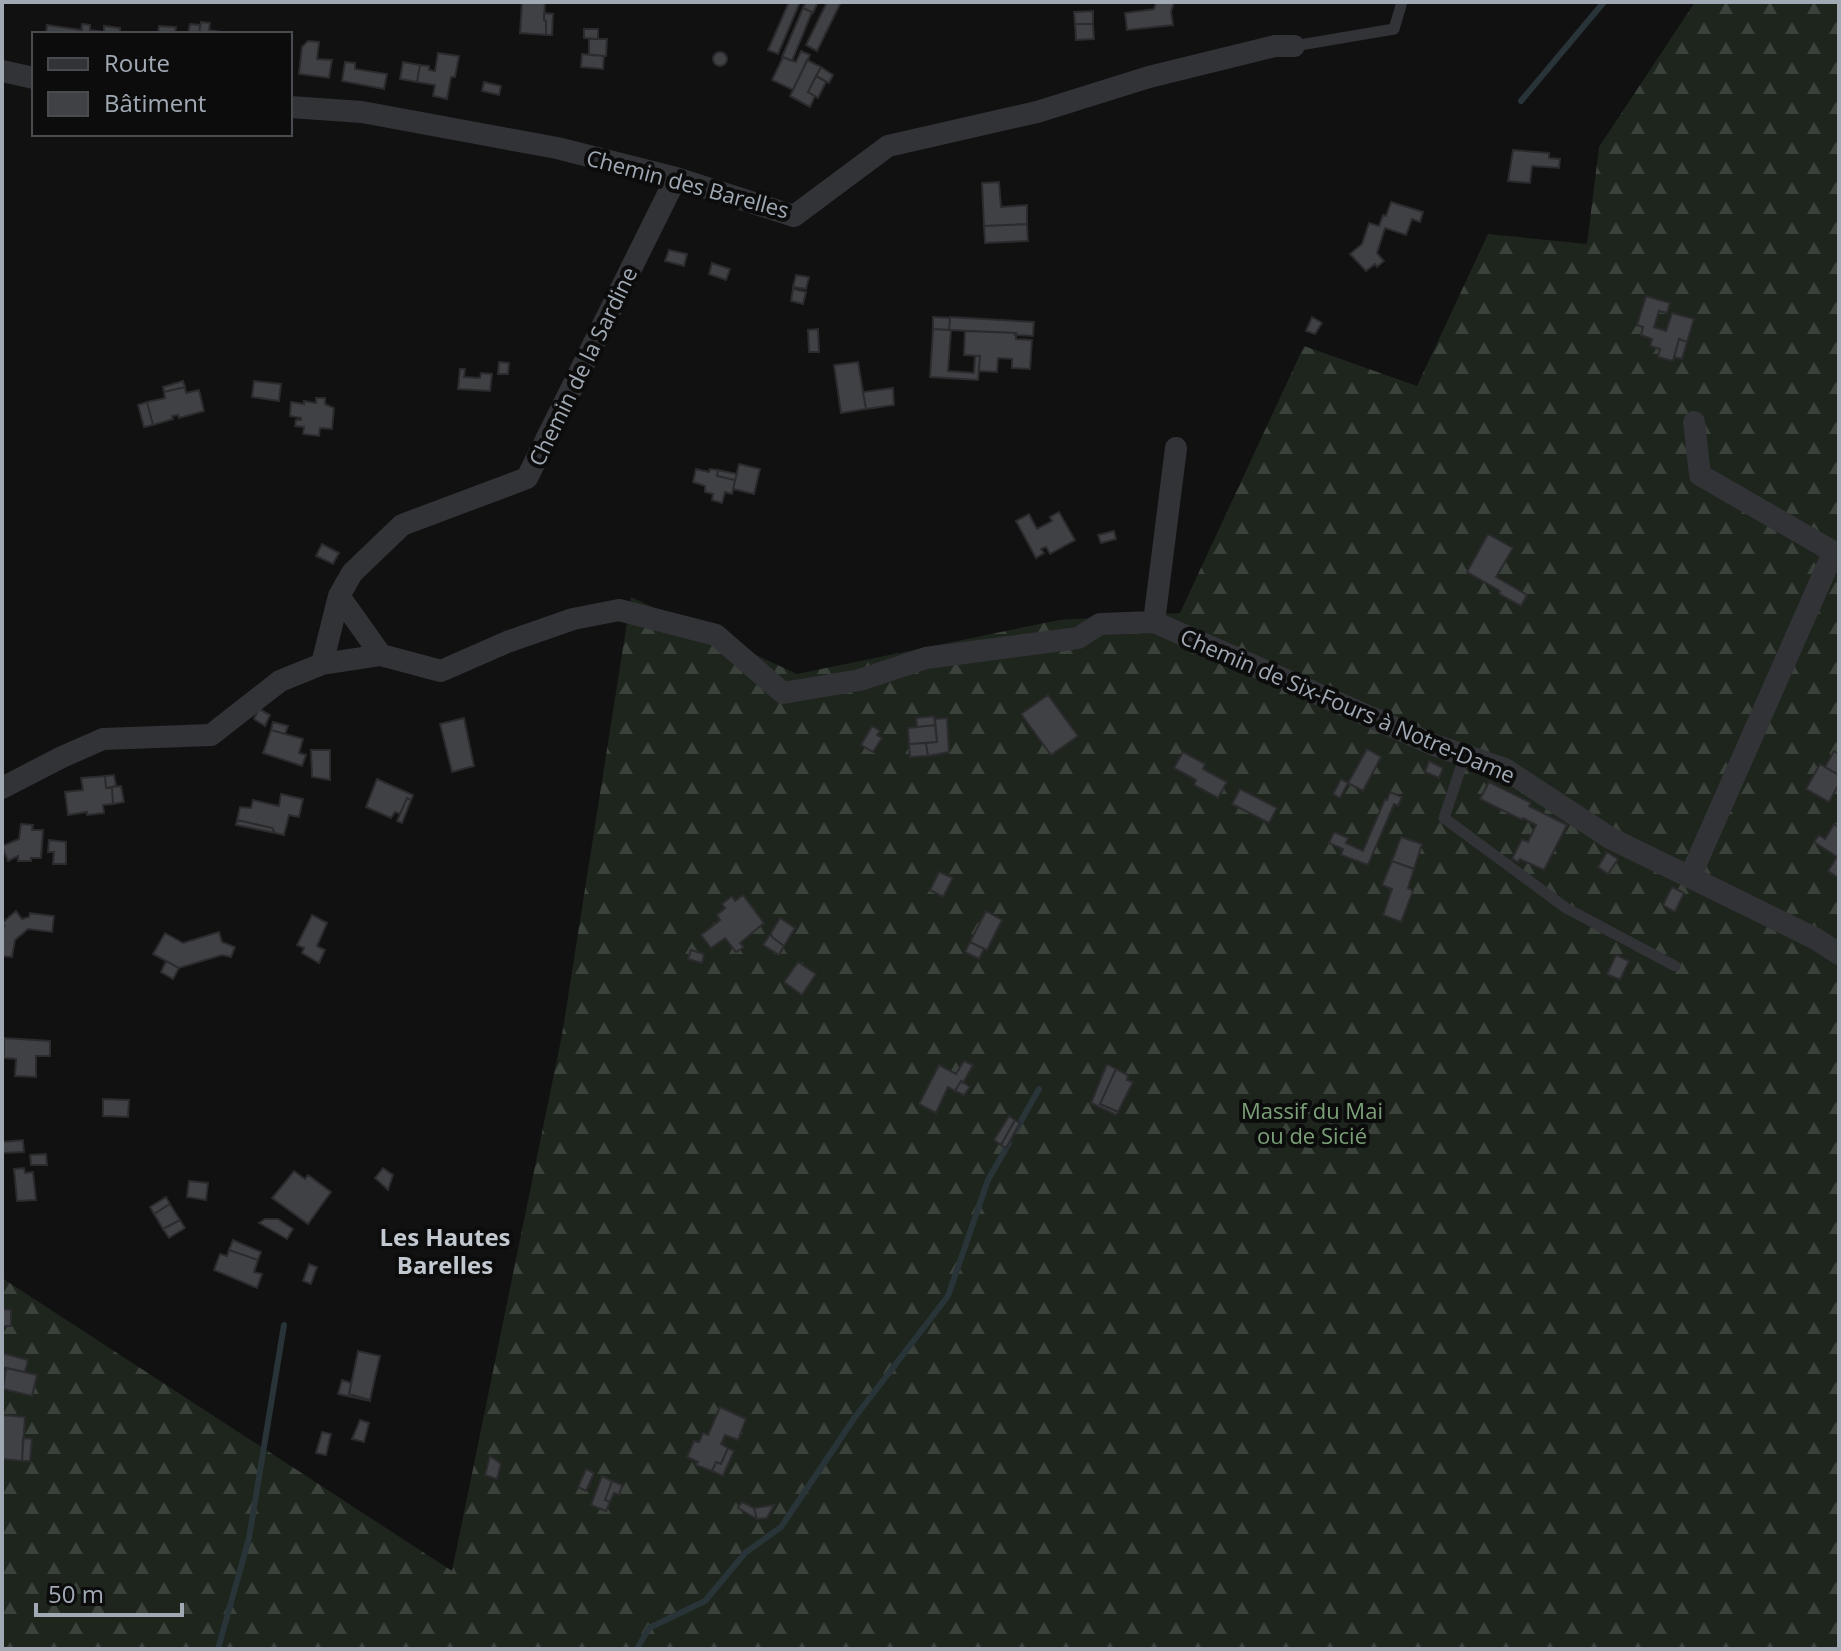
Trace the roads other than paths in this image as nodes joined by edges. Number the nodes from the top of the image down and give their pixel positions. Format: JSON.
{"nodes":[{"id":1,"x":1402,"y":2,"type":"edge"},
{"id":2,"x":1294,"y":46,"type":"joint"},
{"id":3,"x":2,"y":71,"type":"edge"},
{"id":4,"x":32,"y":78,"type":"edge"},
{"id":5,"x":292,"y":107,"type":"edge"},
{"id":6,"x":676,"y":178,"type":"junction"},
{"id":7,"x":1694,"y":422,"type":"dead end"},
{"id":8,"x":1176,"y":448,"type":"dead end"},
{"id":9,"x":1836,"y":554,"type":"edge"},
{"id":10,"x":339,"y":596,"type":"junction"},
{"id":11,"x":1154,"y":622,"type":"junction"},
{"id":12,"x":381,"y":655,"type":"junction"},
{"id":13,"x":322,"y":664,"type":"junction"},
{"id":14,"x":1465,"y":755,"type":"junction"},
{"id":15,"x":2,"y":788,"type":"edge"},
{"id":16,"x":1690,"y":877,"type":"junction"},
{"id":17,"x":1839,"y":954,"type":"edge"},
{"id":18,"x":1675,"y":966,"type":"dead end"}],
"edges":[{"from":1,"to":2,"type":"lane"},
{"from":2,"to":6,"type":"street","name":"Chemin des Barelles"},
{"from":3,"to":4,"type":"street"},
{"from":5,"to":6,"type":"street","name":"Chemin des Barelles"},
{"from":6,"to":10,"type":"street","name":"Chemin de la Sardine"},
{"from":7,"to":9,"type":"street"},
{"from":8,"to":11,"type":"street"},
{"from":9,"to":16,"type":"street"},
{"from":10,"to":12,"type":"street"},
{"from":10,"to":13,"type":"street"},
{"from":11,"to":12,"type":"street","name":"Chemin de Six-Fours à Notre-Dame"},
{"from":11,"to":14,"type":"street","name":"Chemin de Six-Fours à Notre-Dame"},
{"from":12,"to":13,"type":"street"},
{"from":13,"to":15,"type":"street"},
{"from":14,"to":16,"type":"street","name":"Chemin de Six-Fours à Notre-Dame"},
{"from":14,"to":18,"type":"lane"},
{"from":16,"to":17,"type":"street","name":"Chemin de Six-Fours à Notre-Dame"}]}
